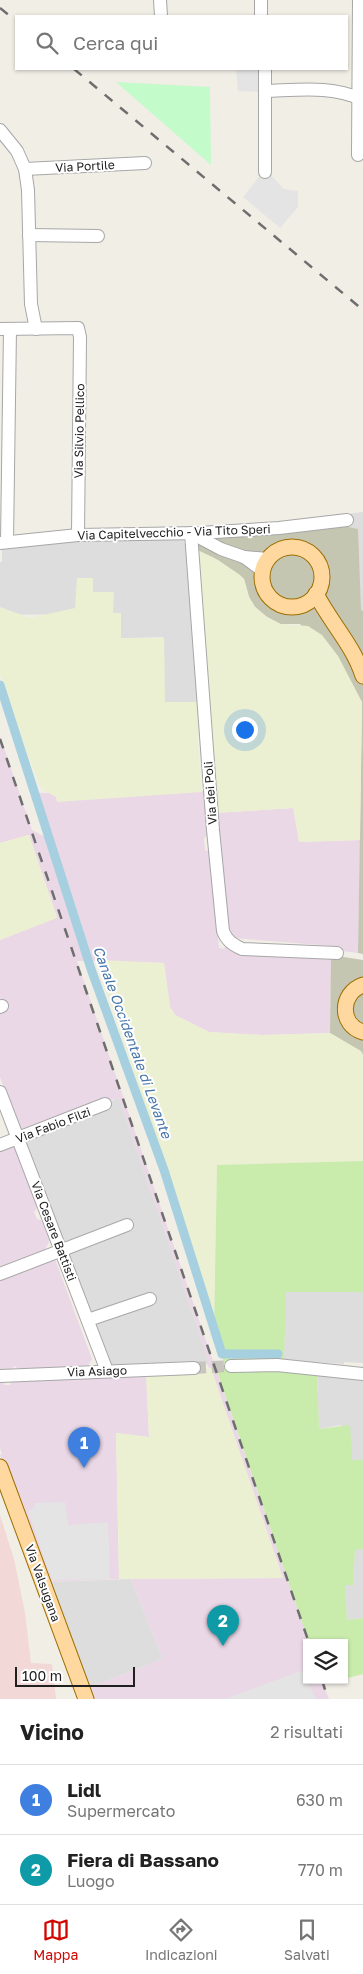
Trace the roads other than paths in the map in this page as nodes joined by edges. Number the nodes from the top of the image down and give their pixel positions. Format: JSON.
{"nodes":[{"id":1,"x":160,"y":0,"type":"edge"},
{"id":2,"x":261,"y":0,"type":"edge"},
{"id":3,"x":358,"y":0,"type":"edge"},
{"id":4,"x":161,"y":15,"type":"edge"},
{"id":5,"x":261,"y":15,"type":"edge"},
{"id":6,"x":265,"y":70,"type":"edge"},
{"id":7,"x":266,"y":91,"type":"junction"},
{"id":8,"x":361,"y":99,"type":"edge"},
{"id":9,"x":0,"y":130,"type":"edge"},
{"id":10,"x":358,"y":155,"type":"dead end"},
{"id":11,"x":145,"y":163,"type":"dead end"},
{"id":12,"x":25,"y":169,"type":"junction"},
{"id":13,"x":265,"y":172,"type":"dead end"},
{"id":14,"x":29,"y":235,"type":"junction"},
{"id":15,"x":98,"y":236,"type":"dead end"},
{"id":16,"x":36,"y":328,"type":"junction"},
{"id":17,"x":5,"y":329,"type":"edge"},
{"id":18,"x":4,"y":396,"type":"edge"},
{"id":19,"x":5,"y":469,"type":"edge"},
{"id":20,"x":347,"y":520,"type":"dead end"},
{"id":21,"x":191,"y":533,"type":"junction"},
{"id":22,"x":78,"y":535,"type":"junction"},
{"id":23,"x":4,"y":543,"type":"edge"},
{"id":24,"x":266,"y":565,"type":"junction"},
{"id":25,"x":312,"y":599,"type":"junction"},
{"id":26,"x":363,"y":676,"type":"edge"},
{"id":27,"x":337,"y":953,"type":"dead end"},
{"id":28,"x":363,"y":985,"type":"edge"},
{"id":29,"x":363,"y":1032,"type":"edge"},
{"id":30,"x":0,"y":1092,"type":"edge"},
{"id":31,"x":106,"y":1104,"type":"dead end"},
{"id":32,"x":18,"y":1139,"type":"junction"},
{"id":33,"x":0,"y":1145,"type":"edge"},
{"id":34,"x":127,"y":1225,"type":"dead end"},
{"id":35,"x":61,"y":1251,"type":"junction"},
{"id":36,"x":0,"y":1274,"type":"edge"},
{"id":37,"x":150,"y":1299,"type":"dead end"},
{"id":38,"x":88,"y":1320,"type":"junction"},
{"id":39,"x":231,"y":1366,"type":"tunnel mouth"},
{"id":40,"x":194,"y":1368,"type":"tunnel mouth"},
{"id":41,"x":107,"y":1371,"type":"junction"},
{"id":42,"x":363,"y":1374,"type":"edge"},
{"id":43,"x":0,"y":1376,"type":"edge"},
{"id":44,"x":0,"y":1467,"type":"edge"},
{"id":45,"x":0,"y":1483,"type":"edge"},
{"id":46,"x":78,"y":1699,"type":"edge"},
{"id":47,"x":86,"y":1699,"type":"edge"}],
"edges":[{"from":1,"to":4,"type":"street"},
{"from":2,"to":5,"type":"street"},
{"from":3,"to":8,"type":"street"},
{"from":6,"to":7,"type":"street"},
{"from":7,"to":8,"type":"street"},
{"from":7,"to":13,"type":"street"},
{"from":8,"to":10,"type":"street"},
{"from":9,"to":12,"type":"street"},
{"from":11,"to":12,"type":"street","name":"Via Portile"},
{"from":12,"to":14,"type":"street"},
{"from":14,"to":15,"type":"street"},
{"from":14,"to":16,"type":"street"},
{"from":16,"to":17,"type":"street"},
{"from":16,"to":22,"type":"street","name":"Via Silvio Pellico"},
{"from":17,"to":18,"type":"street"},
{"from":18,"to":19,"type":"street"},
{"from":19,"to":23,"type":"street"},
{"from":20,"to":21,"type":"street","name":"Via Capitelvecchio - Via Tito Speri"},
{"from":21,"to":22,"type":"street","name":"Via Capitelvecchio - Via Tito Speri"},
{"from":21,"to":24,"type":"street"},
{"from":21,"to":27,"type":"street","name":"Via dei Poli"},
{"from":22,"to":23,"type":"street","name":"Via Capitelvecchio - Via Tito Speri"},
{"from":24,"to":25,"type":"main road"},
{"from":24,"to":25,"type":"main road"},
{"from":25,"to":26,"type":"main road"},
{"from":28,"to":29,"type":"main road"},
{"from":30,"to":32,"type":"street","name":"Via Cesare Battisti"},
{"from":31,"to":32,"type":"street","name":"Via Fabio Filzi"},
{"from":32,"to":33,"type":"street","name":"Via Fabio Filzi"},
{"from":32,"to":35,"type":"street","name":"Via Cesare Battisti"},
{"from":34,"to":35,"type":"street"},
{"from":35,"to":36,"type":"street"},
{"from":35,"to":38,"type":"street","name":"Via Cesare Battisti"},
{"from":37,"to":38,"type":"street"},
{"from":38,"to":41,"type":"street","name":"Via Cesare Battisti"},
{"from":39,"to":42,"type":"street"},
{"from":40,"to":41,"type":"street","name":"Via Asiago"},
{"from":41,"to":43,"type":"street","name":"Via Asiago"},
{"from":44,"to":47,"type":"main road","name":"Via Valsugana"},
{"from":45,"to":46,"type":"main road"}]}
